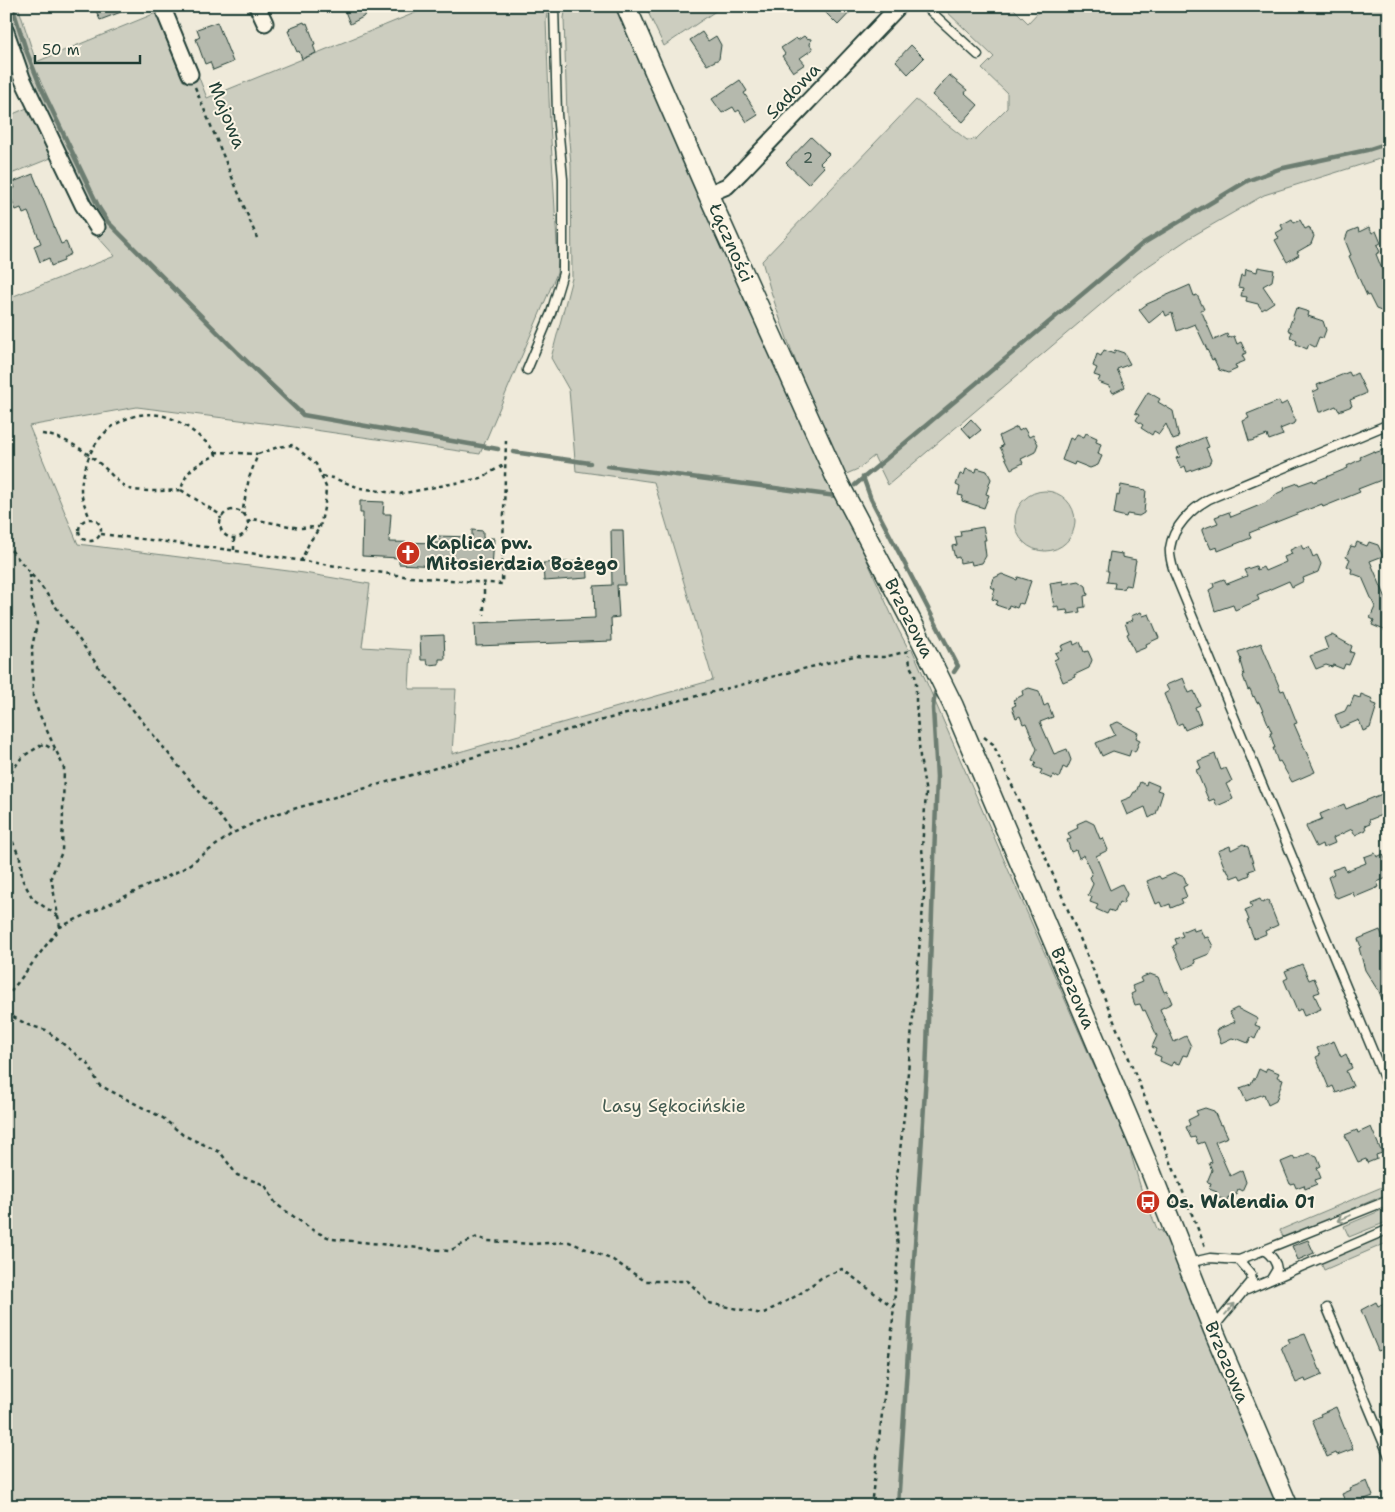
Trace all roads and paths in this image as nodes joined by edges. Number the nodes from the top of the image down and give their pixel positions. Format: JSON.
{"nodes":[{"id":1,"x":162,"y":6,"type":"edge"},
{"id":2,"x":257,"y":6,"type":"edge"},
{"id":3,"x":554,"y":6,"type":"edge"},
{"id":4,"x":626,"y":6,"type":"edge"},
{"id":5,"x":899,"y":6,"type":"edge"},
{"id":6,"x":925,"y":6,"type":"edge"},
{"id":7,"x":265,"y":23,"type":"dead end"},
{"id":8,"x":6,"y":32,"type":"edge"},
{"id":9,"x":978,"y":55,"type":"dead end"},
{"id":10,"x":190,"y":74,"type":"joint"},
{"id":11,"x":708,"y":194,"type":"junction"},
{"id":12,"x":97,"y":227,"type":"dead end"},
{"id":13,"x":257,"y":238,"type":"dead end"},
{"id":14,"x":528,"y":370,"type":"dead end"},
{"id":15,"x":1389,"y":424,"type":"edge"},
{"id":16,"x":42,"y":434,"type":"dead end"},
{"id":17,"x":506,"y":440,"type":"dead end"},
{"id":18,"x":215,"y":452,"type":"junction"},
{"id":19,"x":89,"y":454,"type":"junction"},
{"id":20,"x":258,"y":454,"type":"junction"},
{"id":21,"x":505,"y":464,"type":"junction"},
{"id":22,"x":322,"y":476,"type":"junction"},
{"id":23,"x":837,"y":480,"type":"joint"},
{"id":24,"x":181,"y":490,"type":"junction"},
{"id":25,"x":242,"y":514,"type":"junction"},
{"id":26,"x":90,"y":519,"type":"junction"},
{"id":27,"x":221,"y":519,"type":"junction"},
{"id":28,"x":248,"y":523,"type":"junction"},
{"id":29,"x":320,"y":527,"type":"junction"},
{"id":30,"x":101,"y":534,"type":"junction"},
{"id":31,"x":234,"y":538,"type":"junction"},
{"id":32,"x":6,"y":544,"type":"edge"},
{"id":33,"x":234,"y":551,"type":"junction"},
{"id":34,"x":301,"y":561,"type":"junction"},
{"id":35,"x":30,"y":573,"type":"junction"},
{"id":36,"x":484,"y":582,"type":"junction"},
{"id":37,"x":484,"y":615,"type":"dead end"},
{"id":38,"x":981,"y":736,"type":"dead end"},
{"id":39,"x":56,"y":750,"type":"junction"},
{"id":40,"x":6,"y":780,"type":"edge"},
{"id":41,"x":6,"y":826,"type":"edge"},
{"id":42,"x":233,"y":833,"type":"junction"},
{"id":43,"x":58,"y":916,"type":"junction"},
{"id":44,"x":60,"y":927,"type":"junction"},
{"id":45,"x":6,"y":998,"type":"edge"},
{"id":46,"x":6,"y":1013,"type":"edge"},
{"id":47,"x":1389,"y":1090,"type":"edge"},
{"id":48,"x":1389,"y":1200,"type":"edge"},
{"id":49,"x":1389,"y":1229,"type":"edge"},
{"id":50,"x":1264,"y":1250,"type":"junction"},
{"id":51,"x":1210,"y":1258,"type":"junction"},
{"id":52,"x":1239,"y":1260,"type":"junction"},
{"id":53,"x":1187,"y":1263,"type":"junction"},
{"id":54,"x":1270,"y":1280,"type":"junction"},
{"id":55,"x":1246,"y":1290,"type":"junction"},
{"id":56,"x":893,"y":1307,"type":"junction"},
{"id":57,"x":1327,"y":1308,"type":"dead end"},
{"id":58,"x":1213,"y":1329,"type":"junction"},
{"id":59,"x":1389,"y":1456,"type":"edge"},
{"id":60,"x":870,"y":1506,"type":"edge"},
{"id":61,"x":1288,"y":1506,"type":"edge"}],
"edges":[{"from":1,"to":10,"type":"street","name":"Majowa"},
{"from":2,"to":7,"type":"street"},
{"from":3,"to":14,"type":"lane"},
{"from":4,"to":11,"type":"street","name":"Łączności"},
{"from":5,"to":11,"type":"street","name":"Sadowa"},
{"from":6,"to":9,"type":"lane"},
{"from":8,"to":12,"type":"street"},
{"from":10,"to":13,"type":"path","name":"Majowa"},
{"from":11,"to":23,"type":"street","name":"Łączności"},
{"from":15,"to":47,"type":"lane"},
{"from":16,"to":19,"type":"path"},
{"from":17,"to":21,"type":"path"},
{"from":18,"to":19,"type":"path"},
{"from":18,"to":20,"type":"path"},
{"from":18,"to":24,"type":"path"},
{"from":19,"to":24,"type":"path"},
{"from":19,"to":26,"type":"path"},
{"from":20,"to":22,"type":"path"},
{"from":20,"to":25,"type":"path"},
{"from":21,"to":22,"type":"path"},
{"from":21,"to":36,"type":"path"},
{"from":22,"to":29,"type":"path"},
{"from":23,"to":53,"type":"street","name":"Brzozowa"},
{"from":24,"to":27,"type":"path"},
{"from":25,"to":27,"type":"path"},
{"from":25,"to":28,"type":"path"},
{"from":26,"to":30,"type":"path"},
{"from":26,"to":30,"type":"path"},
{"from":27,"to":31,"type":"path"},
{"from":28,"to":29,"type":"path"},
{"from":28,"to":31,"type":"path"},
{"from":29,"to":34,"type":"path"},
{"from":30,"to":33,"type":"path"},
{"from":31,"to":33,"type":"path"},
{"from":32,"to":35,"type":"path"},
{"from":33,"to":34,"type":"path"},
{"from":34,"to":36,"type":"path"},
{"from":35,"to":39,"type":"path"},
{"from":35,"to":42,"type":"path"},
{"from":36,"to":37,"type":"path"},
{"from":38,"to":51,"type":"path"},
{"from":39,"to":40,"type":"path"},
{"from":39,"to":43,"type":"path"},
{"from":41,"to":43,"type":"path"},
{"from":42,"to":44,"type":"path"},
{"from":42,"to":56,"type":"path"},
{"from":43,"to":44,"type":"path"},
{"from":44,"to":45,"type":"path"},
{"from":46,"to":56,"type":"path"},
{"from":48,"to":50,"type":"lane","one_way":true},
{"from":49,"to":54,"type":"lane"},
{"from":50,"to":52,"type":"lane"},
{"from":50,"to":54,"type":"lane"},
{"from":51,"to":52,"type":"lane"},
{"from":51,"to":53,"type":"lane"},
{"from":52,"to":55,"type":"lane"},
{"from":53,"to":58,"type":"street","name":"Brzozowa"},
{"from":54,"to":55,"type":"lane"},
{"from":58,"to":55,"type":"lane","one_way":true},
{"from":56,"to":60,"type":"path"},
{"from":57,"to":59,"type":"lane"},
{"from":58,"to":61,"type":"street","name":"Brzozowa"}]}
